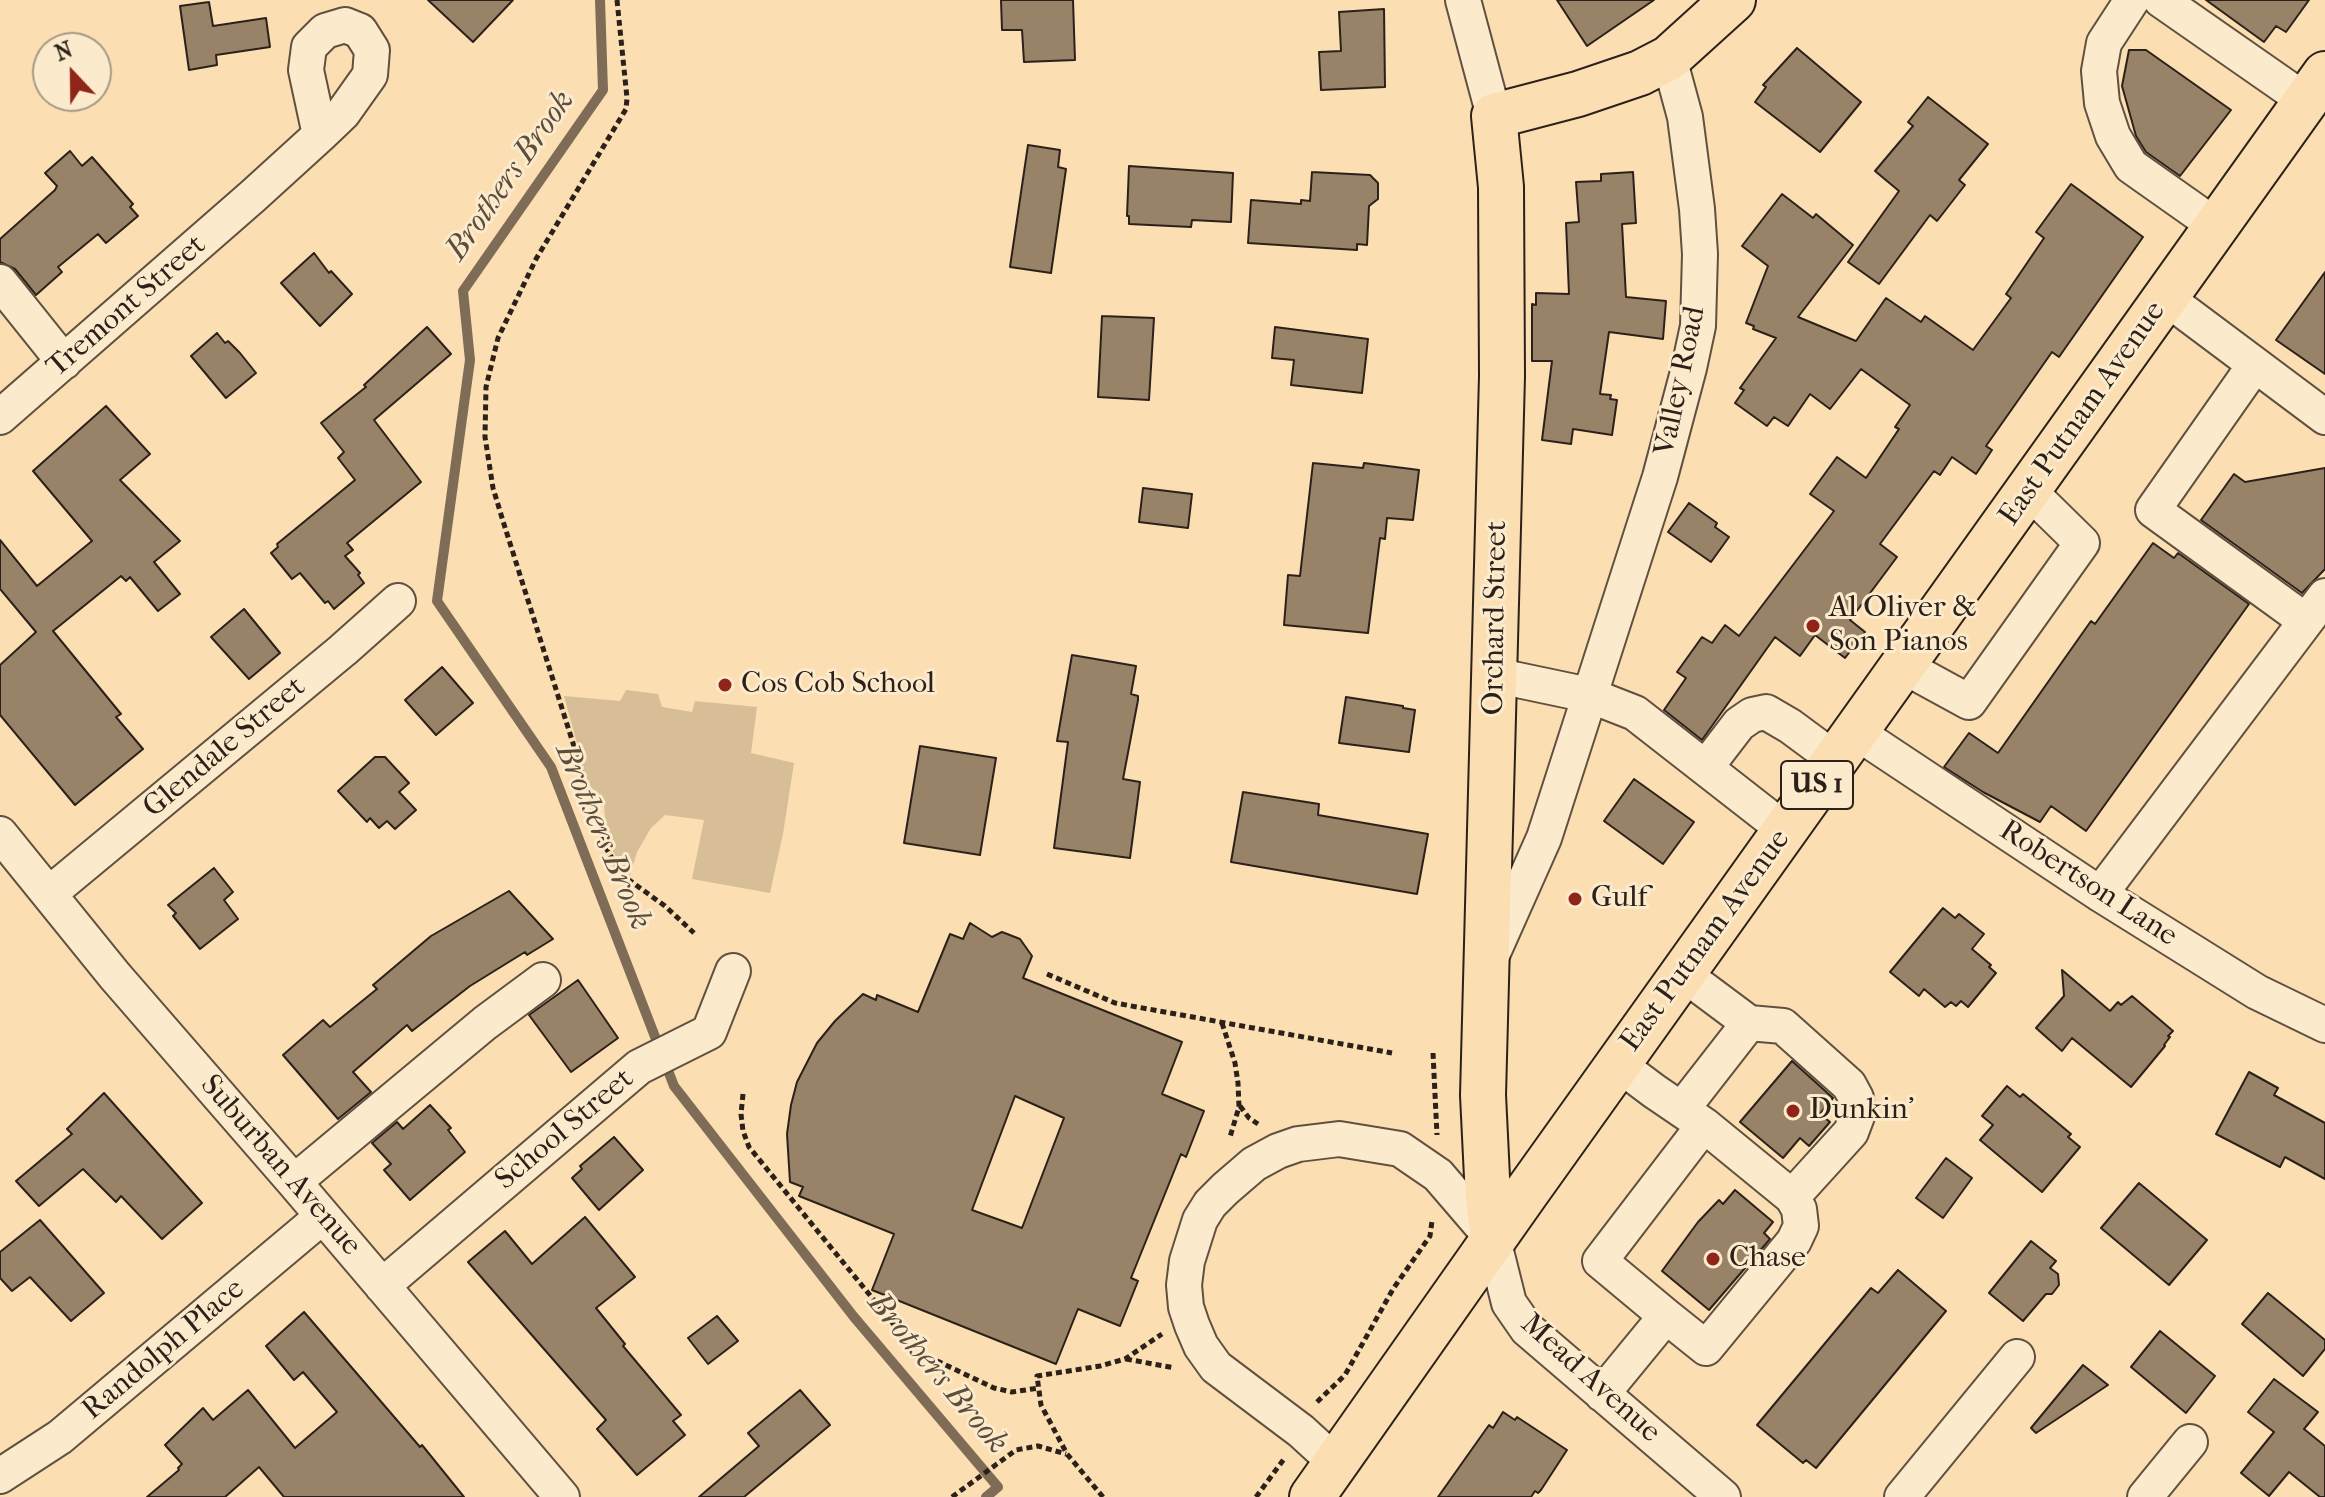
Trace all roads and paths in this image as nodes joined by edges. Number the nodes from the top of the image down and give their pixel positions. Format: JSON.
{"nodes":[{"id":1,"x":617,"y":0,"type":"edge"},
{"id":2,"x":1463,"y":0,"type":"edge"},
{"id":3,"x":1733,"y":0,"type":"edge"},
{"id":4,"x":2132,"y":0,"type":"edge"},
{"id":5,"x":2161,"y":0,"type":"edge"},
{"id":6,"x":1669,"y":58,"type":"junction"},
{"id":7,"x":2315,"y":88,"type":"edge"},
{"id":8,"x":1494,"y":116,"type":"junction"},
{"id":9,"x":320,"y":135,"type":"dead end"},
{"id":10,"x":2216,"y":226,"type":"junction"},
{"id":11,"x":0,"y":282,"type":"edge"},
{"id":12,"x":2166,"y":298,"type":"junction"},
{"id":13,"x":64,"y":362,"type":"junction"},
{"id":14,"x":2254,"y":366,"type":"junction"},
{"id":15,"x":0,"y":417,"type":"edge"},
{"id":16,"x":2325,"y":417,"type":"edge"},
{"id":17,"x":2029,"y":491,"type":"junction"},
{"id":18,"x":398,"y":601,"type":"dead end"},
{"id":19,"x":2316,"y":609,"type":"edge"},
{"id":20,"x":1903,"y":666,"type":"junction"},
{"id":21,"x":1494,"y":675,"type":"junction"},
{"id":22,"x":1589,"y":695,"type":"junction"},
{"id":23,"x":1846,"y":746,"type":"junction"},
{"id":24,"x":1706,"y":767,"type":"junction"},
{"id":25,"x":1785,"y":830,"type":"junction"},
{"id":26,"x":0,"y":834,"type":"edge"},
{"id":27,"x":50,"y":893,"type":"junction"},
{"id":28,"x":2100,"y":894,"type":"junction"},
{"id":29,"x":694,"y":933,"type":"dead end"},
{"id":30,"x":1486,"y":968,"type":"junction"},
{"id":31,"x":733,"y":971,"type":"dead end"},
{"id":32,"x":1682,"y":973,"type":"junction"},
{"id":33,"x":1047,"y":974,"type":"dead end"},
{"id":34,"x":543,"y":980,"type":"dead end"},
{"id":35,"x":1222,"y":1022,"type":"junction"},
{"id":36,"x":1749,"y":1023,"type":"junction"},
{"id":37,"x":2325,"y":1025,"type":"edge"},
{"id":38,"x":1392,"y":1053,"type":"dead end"},
{"id":39,"x":1433,"y":1053,"type":"dead end"},
{"id":40,"x":1618,"y":1064,"type":"junction"},
{"id":41,"x":743,"y":1094,"type":"dead end"},
{"id":42,"x":1239,"y":1104,"type":"junction"},
{"id":43,"x":1693,"y":1117,"type":"junction"},
{"id":44,"x":1267,"y":1126,"type":"dead end"},
{"id":45,"x":1427,"y":1131,"type":"dead end"},
{"id":46,"x":1437,"y":1132,"type":"junction"},
{"id":47,"x":1229,"y":1141,"type":"dead end"},
{"id":48,"x":1438,"y":1175,"type":"junction"},
{"id":49,"x":294,"y":1182,"type":"junction"},
{"id":50,"x":1792,"y":1197,"type":"junction"},
{"id":51,"x":323,"y":1216,"type":"junction"},
{"id":52,"x":1493,"y":1239,"type":"junction"},
{"id":53,"x":382,"y":1286,"type":"junction"},
{"id":54,"x":1666,"y":1316,"type":"junction"},
{"id":55,"x":1173,"y":1325,"type":"dead end"},
{"id":56,"x":2017,"y":1357,"type":"dead end"},
{"id":57,"x":1125,"y":1359,"type":"junction"},
{"id":58,"x":1179,"y":1368,"type":"dead end"},
{"id":59,"x":1039,"y":1388,"type":"junction"},
{"id":60,"x":1602,"y":1394,"type":"junction"},
{"id":61,"x":1301,"y":1431,"type":"junction"},
{"id":62,"x":2190,"y":1442,"type":"dead end"},
{"id":63,"x":1067,"y":1454,"type":"junction"},
{"id":64,"x":0,"y":1476,"type":"edge"},
{"id":65,"x":1324,"y":1480,"type":"edge"},
{"id":66,"x":562,"y":1497,"type":"edge"},
{"id":67,"x":952,"y":1497,"type":"edge"},
{"id":68,"x":1103,"y":1497,"type":"edge"},
{"id":69,"x":1256,"y":1497,"type":"edge"},
{"id":70,"x":1723,"y":1497,"type":"edge"},
{"id":71,"x":1902,"y":1497,"type":"edge"},
{"id":72,"x":2145,"y":1497,"type":"edge"}],
"edges":[{"from":1,"to":29,"type":"path"},
{"from":2,"to":8,"type":"street","name":"Orchard Street"},
{"from":3,"to":6,"type":"main road"},
{"from":4,"to":10,"type":"street"},
{"from":5,"to":7,"type":"street"},
{"from":6,"to":8,"type":"main road"},
{"from":6,"to":22,"type":"street","name":"Valley Road"},
{"from":7,"to":10,"type":"main road","name":"East Putnam Avenue","number":"US 1"},
{"from":8,"to":21,"type":"main road","name":"Orchard Street"},
{"from":9,"to":13,"type":"street","name":"Tremont Street"},
{"from":10,"to":12,"type":"main road","name":"East Putnam Avenue","number":"US 1"},
{"from":11,"to":13,"type":"street"},
{"from":12,"to":14,"type":"street"},
{"from":12,"to":17,"type":"main road","name":"East Putnam Avenue","number":"US 1"},
{"from":13,"to":15,"type":"street","name":"Tremont Street"},
{"from":14,"to":16,"type":"street"},
{"from":14,"to":19,"type":"street"},
{"from":17,"to":20,"type":"main road","name":"East Putnam Avenue","number":"US 1"},
{"from":17,"to":20,"type":"street"},
{"from":18,"to":27,"type":"street","name":"Glendale Street"},
{"from":19,"to":28,"type":"street"},
{"from":20,"to":23,"type":"main road","name":"East Putnam Avenue","number":"US 1"},
{"from":21,"to":22,"type":"street"},
{"from":21,"to":30,"type":"main road","name":"Orchard Street"},
{"from":22,"to":24,"type":"street"},
{"from":22,"to":30,"type":"street","name":"Valley Road"},
{"from":23,"to":24,"type":"street","name":"Robertson Lane"},
{"from":23,"to":25,"type":"main road","name":"East Putnam Avenue","number":"US 1"},
{"from":23,"to":28,"type":"street","name":"Robertson Lane"},
{"from":24,"to":25,"type":"street"},
{"from":25,"to":32,"type":"main road","name":"East Putnam Avenue","number":"US 1"},
{"from":26,"to":27,"type":"street","name":"Suburban Avenue"},
{"from":27,"to":49,"type":"street","name":"Suburban Avenue"},
{"from":28,"to":37,"type":"street","name":"Robertson Lane"},
{"from":30,"to":52,"type":"main road","name":"Orchard Street"},
{"from":31,"to":53,"type":"street","name":"School Street"},
{"from":32,"to":36,"type":"street"},
{"from":32,"to":40,"type":"main road","name":"East Putnam Avenue","number":"US 1"},
{"from":33,"to":35,"type":"path"},
{"from":34,"to":49,"type":"street"},
{"from":35,"to":38,"type":"path"},
{"from":35,"to":42,"type":"path"},
{"from":36,"to":43,"type":"street"},
{"from":36,"to":50,"type":"street"},
{"from":39,"to":46,"type":"path"},
{"from":40,"to":43,"type":"street"},
{"from":40,"to":52,"type":"main road","name":"East Putnam Avenue","number":"US 1"},
{"from":41,"to":59,"type":"path"},
{"from":42,"to":44,"type":"path"},
{"from":42,"to":47,"type":"path"},
{"from":43,"to":50,"type":"street"},
{"from":43,"to":54,"type":"street"},
{"from":45,"to":46,"type":"path"},
{"from":46,"to":48,"type":"path"},
{"from":48,"to":52,"type":"street"},
{"from":48,"to":61,"type":"path"},
{"from":48,"to":61,"type":"street"},
{"from":49,"to":51,"type":"street","name":"Suburban Avenue"},
{"from":50,"to":54,"type":"street"},
{"from":51,"to":53,"type":"street","name":"Suburban Avenue"},
{"from":51,"to":64,"type":"street","name":"Randolph Place"},
{"from":52,"to":60,"type":"street","name":"Mead Avenue"},
{"from":52,"to":65,"type":"main road","name":"East Putnam Avenue","number":"US 1"},
{"from":53,"to":66,"type":"street","name":"Suburban Avenue"},
{"from":54,"to":60,"type":"street"},
{"from":55,"to":57,"type":"path"},
{"from":56,"to":71,"type":"street"},
{"from":57,"to":58,"type":"path"},
{"from":57,"to":59,"type":"path"},
{"from":59,"to":63,"type":"path"},
{"from":60,"to":70,"type":"street","name":"Mead Avenue"},
{"from":61,"to":65,"type":"street"},
{"from":61,"to":69,"type":"path"},
{"from":62,"to":72,"type":"street"},
{"from":63,"to":67,"type":"path"},
{"from":63,"to":68,"type":"path"}]}
